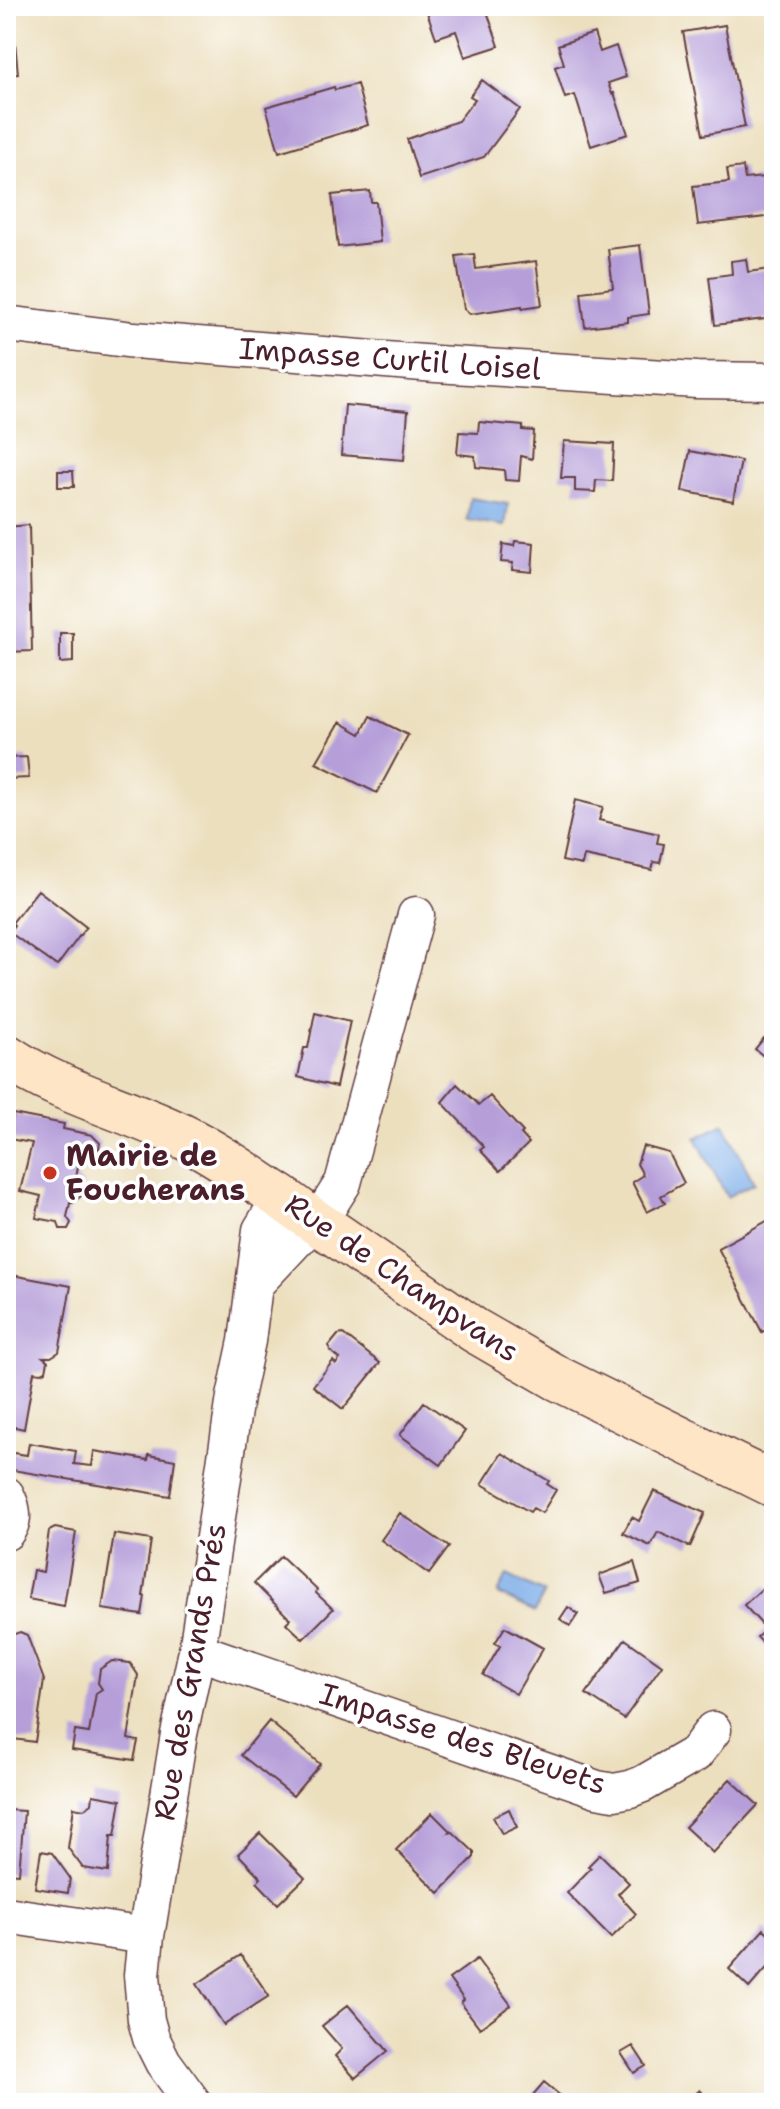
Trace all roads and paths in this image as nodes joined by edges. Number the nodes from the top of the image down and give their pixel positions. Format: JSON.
{"nodes":[{"id":1,"x":6,"y":324,"type":"edge"},
{"id":2,"x":774,"y":381,"type":"edge"},
{"id":3,"x":416,"y":915,"type":"dead end"},
{"id":4,"x":14,"y":1066,"type":"edge"},
{"id":5,"x":285,"y":1216,"type":"junction"},
{"id":6,"x":254,"y":1285,"type":"junction"},
{"id":7,"x":774,"y":1485,"type":"edge"},
{"id":8,"x":6,"y":1495,"type":"edge"},
{"id":9,"x":6,"y":1532,"type":"edge"},
{"id":10,"x":197,"y":1651,"type":"junction"},
{"id":11,"x":713,"y":1730,"type":"dead end"},
{"id":12,"x":6,"y":1915,"type":"edge"},
{"id":13,"x":146,"y":1936,"type":"junction"},
{"id":14,"x":193,"y":2103,"type":"edge"}],
"edges":[{"from":1,"to":2,"type":"street","name":"Impasse Curtil Loisel"},
{"from":3,"to":5,"type":"street"},
{"from":4,"to":5,"type":"street","name":"Rue de Champvans"},
{"from":5,"to":6,"type":"street"},
{"from":5,"to":6,"type":"street","name":"Rue des Grands Prés"},
{"from":5,"to":7,"type":"street","name":"Rue de Champvans"},
{"from":6,"to":10,"type":"street","name":"Rue des Grands Prés"},
{"from":8,"to":9,"type":"street"},
{"from":10,"to":11,"type":"street","name":"Impasse des Bleuets"},
{"from":10,"to":13,"type":"street","name":"Rue des Grands Prés"},
{"from":12,"to":13,"type":"street"},
{"from":13,"to":14,"type":"street","name":"Rue des Grands Prés"}]}
